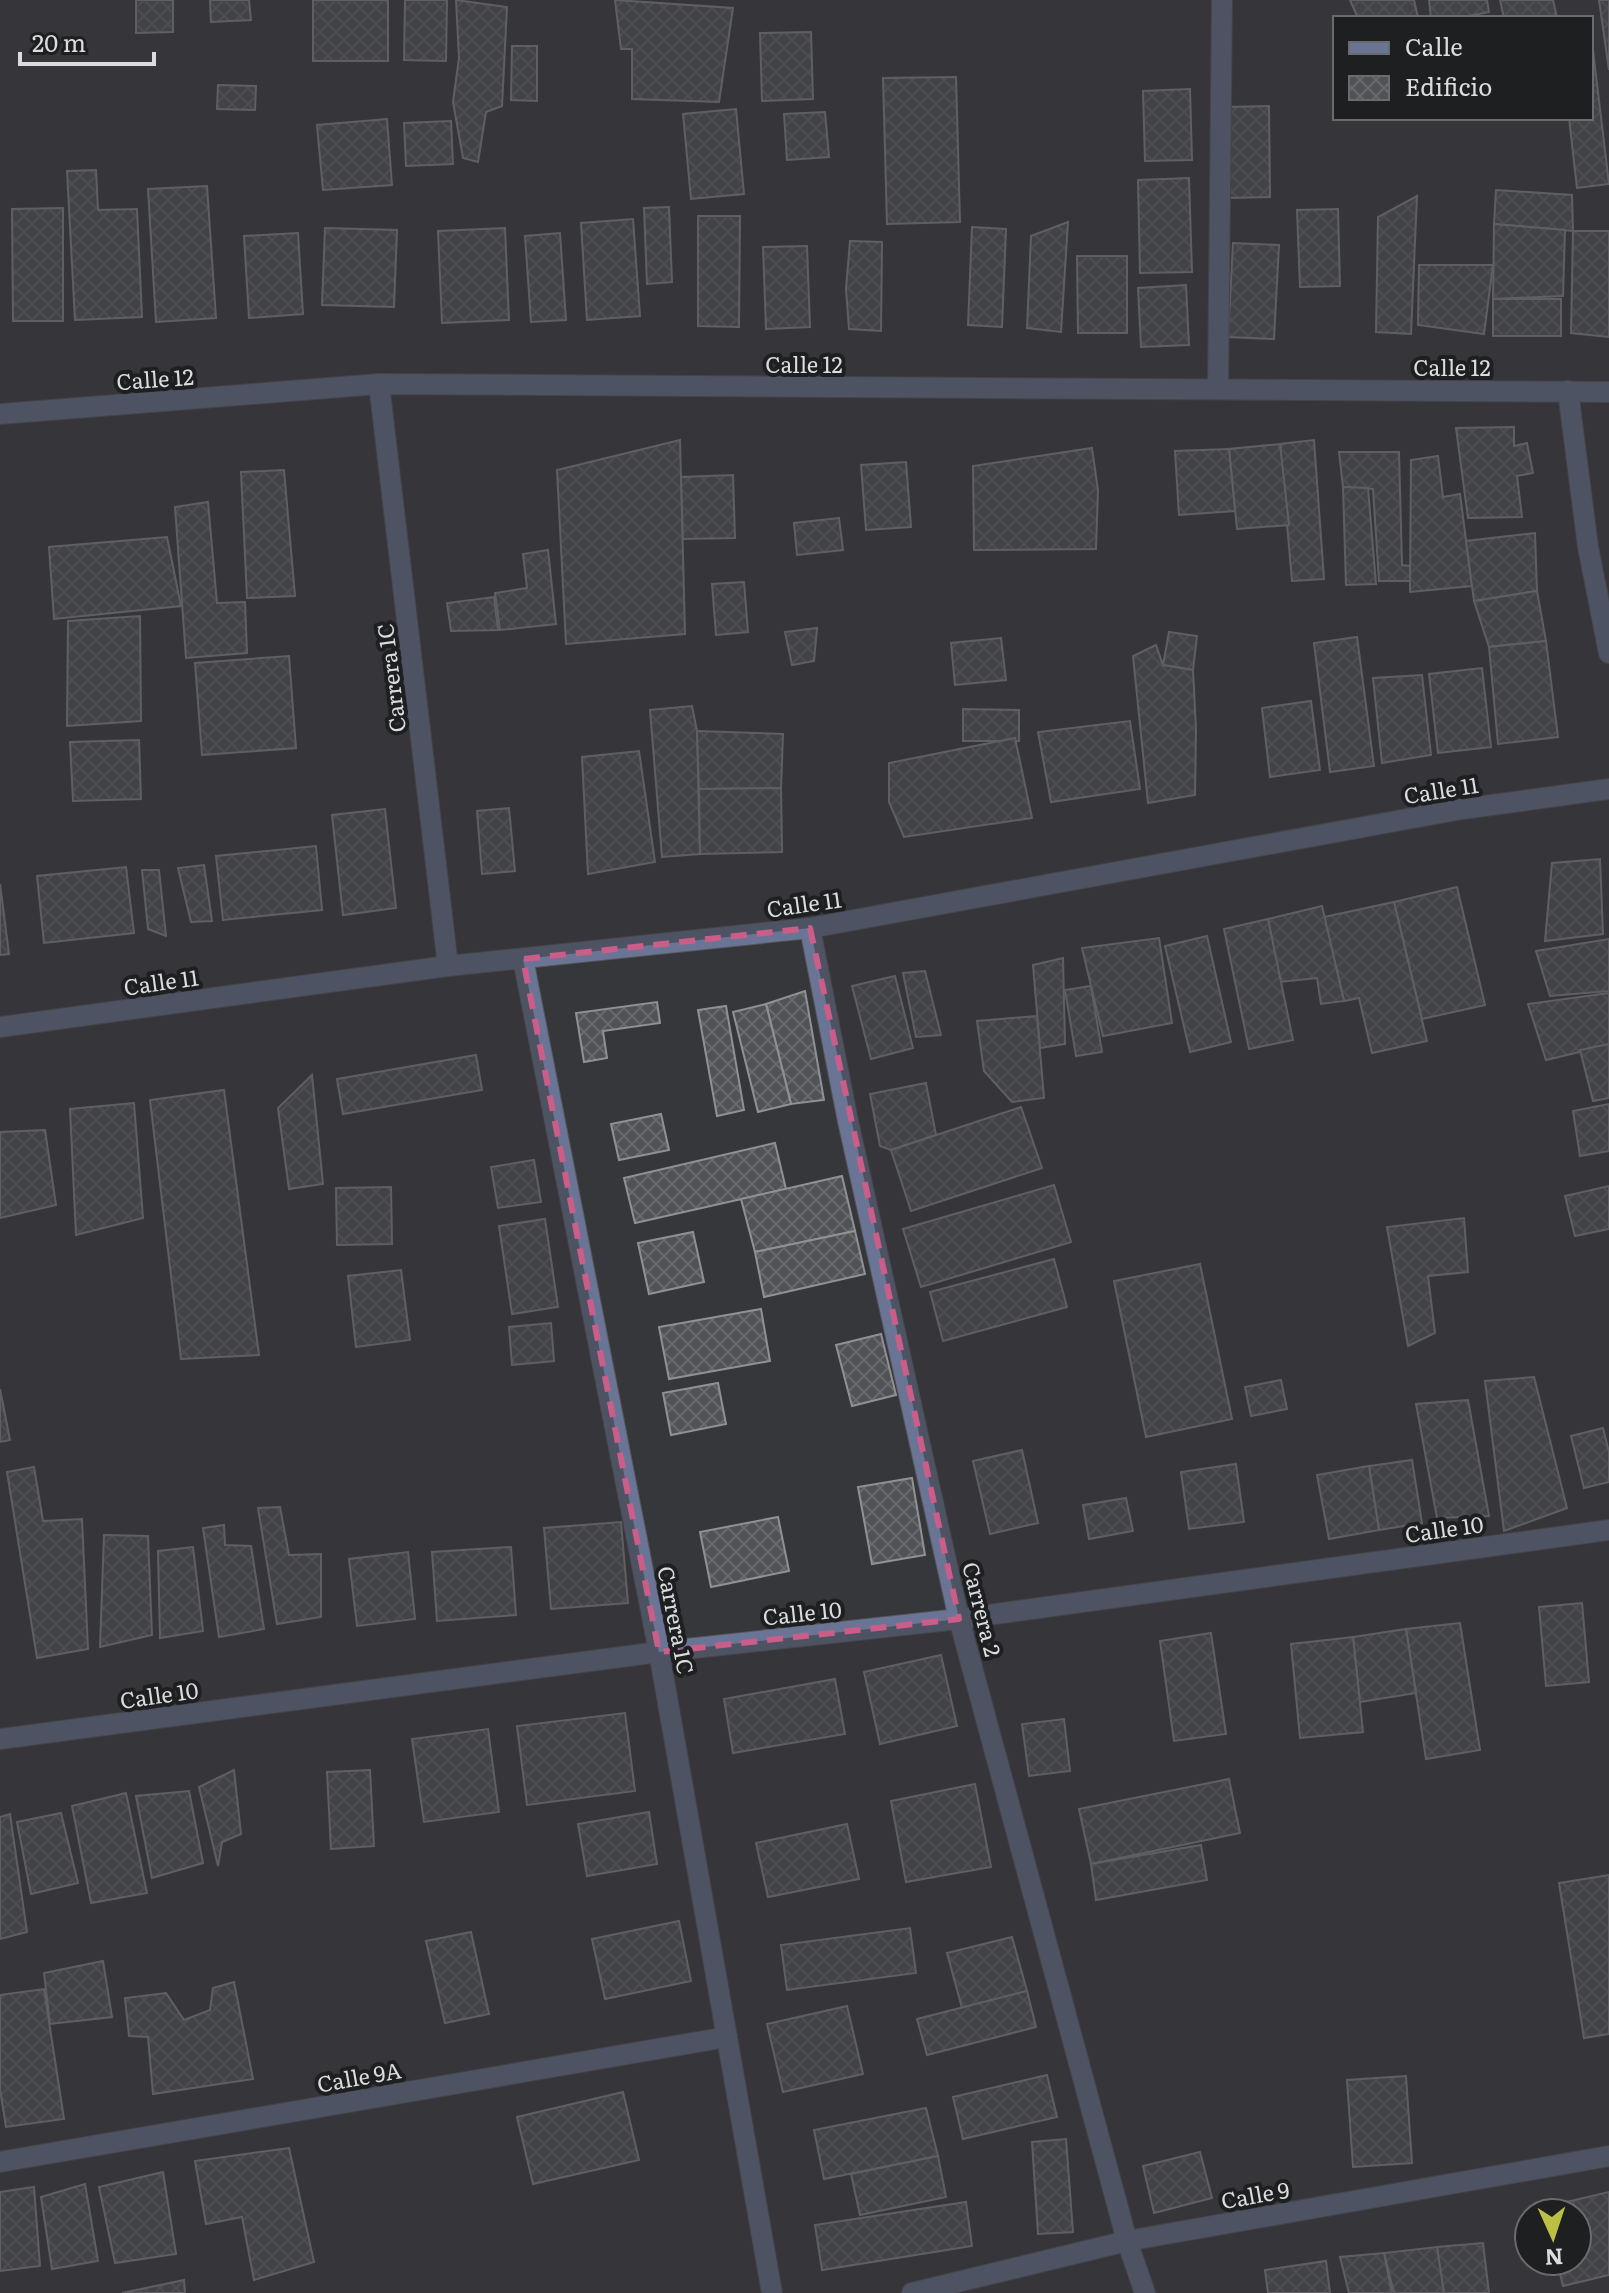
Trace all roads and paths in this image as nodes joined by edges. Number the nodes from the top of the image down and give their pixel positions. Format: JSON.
{"nodes":[{"id":1,"x":1222,"y":0,"type":"edge"},
{"id":2,"x":379,"y":384,"type":"junction"},
{"id":3,"x":1218,"y":389,"type":"junction"},
{"id":4,"x":1568,"y":391,"type":"junction"},
{"id":5,"x":1609,"y":392,"type":"edge"},
{"id":6,"x":0,"y":414,"type":"edge"},
{"id":7,"x":1609,"y":653,"type":"edge"},
{"id":8,"x":1609,"y":789,"type":"edge"},
{"id":9,"x":810,"y":928,"type":"junction"},
{"id":10,"x":523,"y":959,"type":"junction"},
{"id":11,"x":448,"y":966,"type":"junction"},
{"id":12,"x":0,"y":1027,"type":"edge"},
{"id":13,"x":1609,"y":1530,"type":"edge"},
{"id":14,"x":959,"y":1619,"type":"junction"},
{"id":15,"x":659,"y":1652,"type":"junction"},
{"id":16,"x":0,"y":1739,"type":"edge"},
{"id":17,"x":727,"y":2037,"type":"junction"},
{"id":18,"x":1609,"y":2156,"type":"edge"},
{"id":19,"x":0,"y":2162,"type":"edge"},
{"id":20,"x":1127,"y":2241,"type":"junction"},
{"id":21,"x":772,"y":2293,"type":"edge"},
{"id":22,"x":912,"y":2293,"type":"edge"},
{"id":23,"x":1145,"y":2293,"type":"edge"}],
"edges":[{"from":1,"to":3,"type":"street"},
{"from":2,"to":3,"type":"street","name":"Calle 12"},
{"from":2,"to":6,"type":"street","name":"Calle 12"},
{"from":2,"to":11,"type":"street","name":"Carrera 1C"},
{"from":3,"to":4,"type":"street","name":"Calle 12"},
{"from":4,"to":5,"type":"street","name":"Calle 12"},
{"from":4,"to":7,"type":"street"},
{"from":8,"to":9,"type":"street","name":"Calle 11"},
{"from":9,"to":10,"type":"street","name":"Calle 11"},
{"from":9,"to":14,"type":"street","name":"Carrera 2"},
{"from":10,"to":11,"type":"street","name":"Calle 11"},
{"from":10,"to":15,"type":"street","name":"Carrera 1C"},
{"from":11,"to":12,"type":"street","name":"Calle 11"},
{"from":13,"to":14,"type":"street","name":"Calle 10"},
{"from":14,"to":15,"type":"street","name":"Calle 10"},
{"from":14,"to":20,"type":"street","name":"Carrera 2"},
{"from":15,"to":16,"type":"street","name":"Calle 10"},
{"from":15,"to":17,"type":"street","name":"Carrera 1C"},
{"from":17,"to":19,"type":"street","name":"Calle 9A"},
{"from":17,"to":21,"type":"street","name":"Carrera 1C"},
{"from":18,"to":20,"type":"street","name":"Calle 9"},
{"from":20,"to":22,"type":"street","name":"Calle 9"},
{"from":20,"to":23,"type":"street","name":"Carrera 2"}]}
